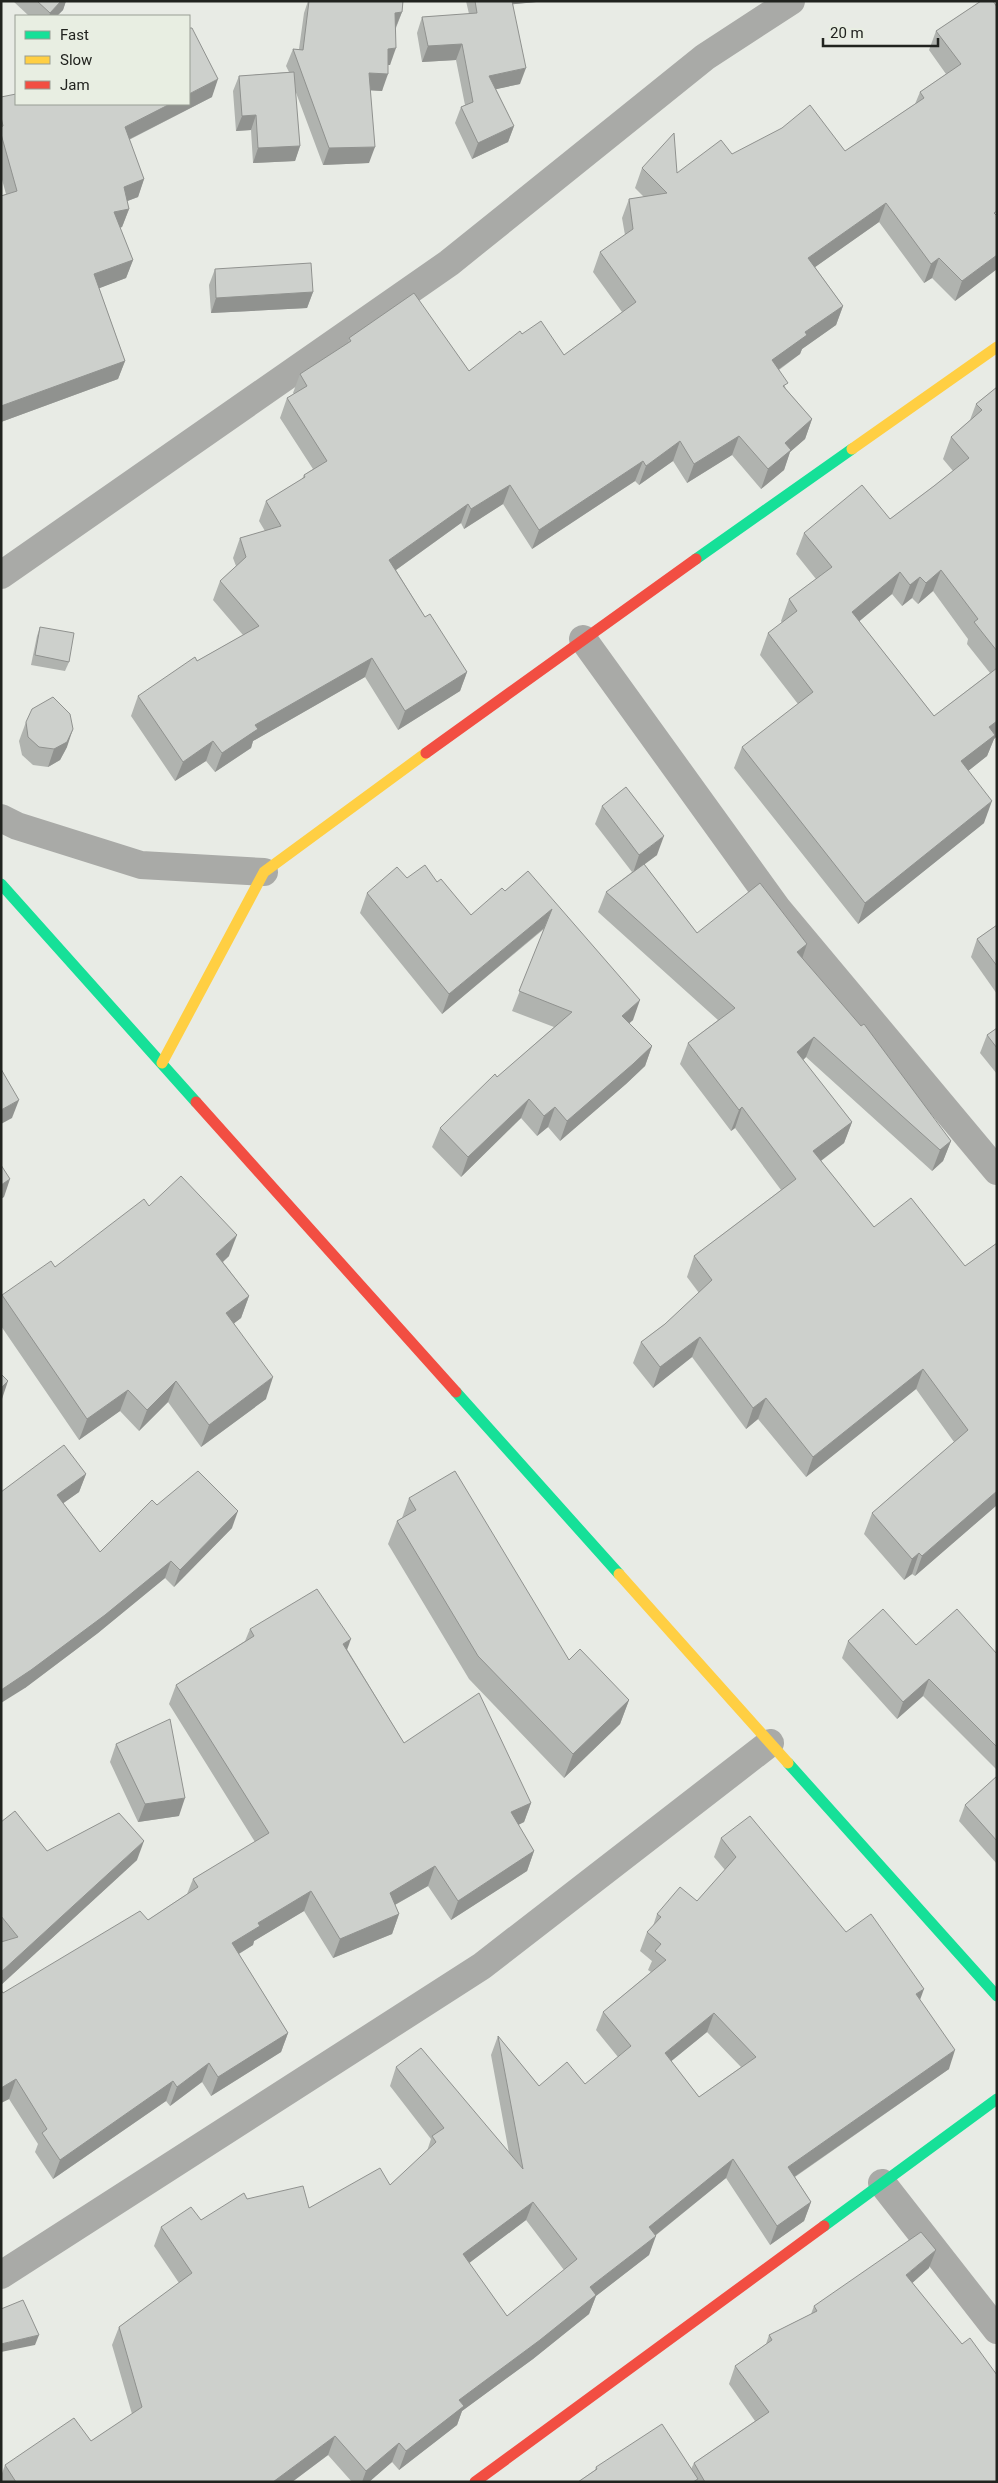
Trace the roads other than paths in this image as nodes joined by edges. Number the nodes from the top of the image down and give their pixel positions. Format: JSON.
{"nodes":[{"id":1,"x":791,"y":1,"type":"edge"},
{"id":2,"x":997,"y":347,"type":"edge"},
{"id":3,"x":1,"y":575,"type":"edge"},
{"id":4,"x":583,"y":639,"type":"junction"},
{"id":5,"x":1,"y":818,"type":"edge"},
{"id":6,"x":264,"y":872,"type":"junction"},
{"id":7,"x":1,"y":884,"type":"edge"},
{"id":8,"x":162,"y":1063,"type":"junction"},
{"id":9,"x":997,"y":1171,"type":"edge"},
{"id":10,"x":770,"y":1743,"type":"junction"},
{"id":11,"x":997,"y":1996,"type":"edge"},
{"id":12,"x":997,"y":2099,"type":"edge"},
{"id":13,"x":882,"y":2183,"type":"junction"},
{"id":14,"x":1,"y":2275,"type":"edge"},
{"id":15,"x":997,"y":2330,"type":"edge"},
{"id":16,"x":475,"y":2482,"type":"edge"}],
"edges":[{"from":1,"to":3,"type":"street"},
{"from":2,"to":4,"type":"street"},
{"from":4,"to":6,"type":"street"},
{"from":4,"to":9,"type":"street"},
{"from":5,"to":6,"type":"street"},
{"from":6,"to":8,"type":"street"},
{"from":7,"to":8,"type":"street"},
{"from":8,"to":10,"type":"street"},
{"from":10,"to":11,"type":"street"},
{"from":10,"to":14,"type":"street"},
{"from":12,"to":13,"type":"street"},
{"from":13,"to":15,"type":"street"},
{"from":13,"to":16,"type":"street"}]}
